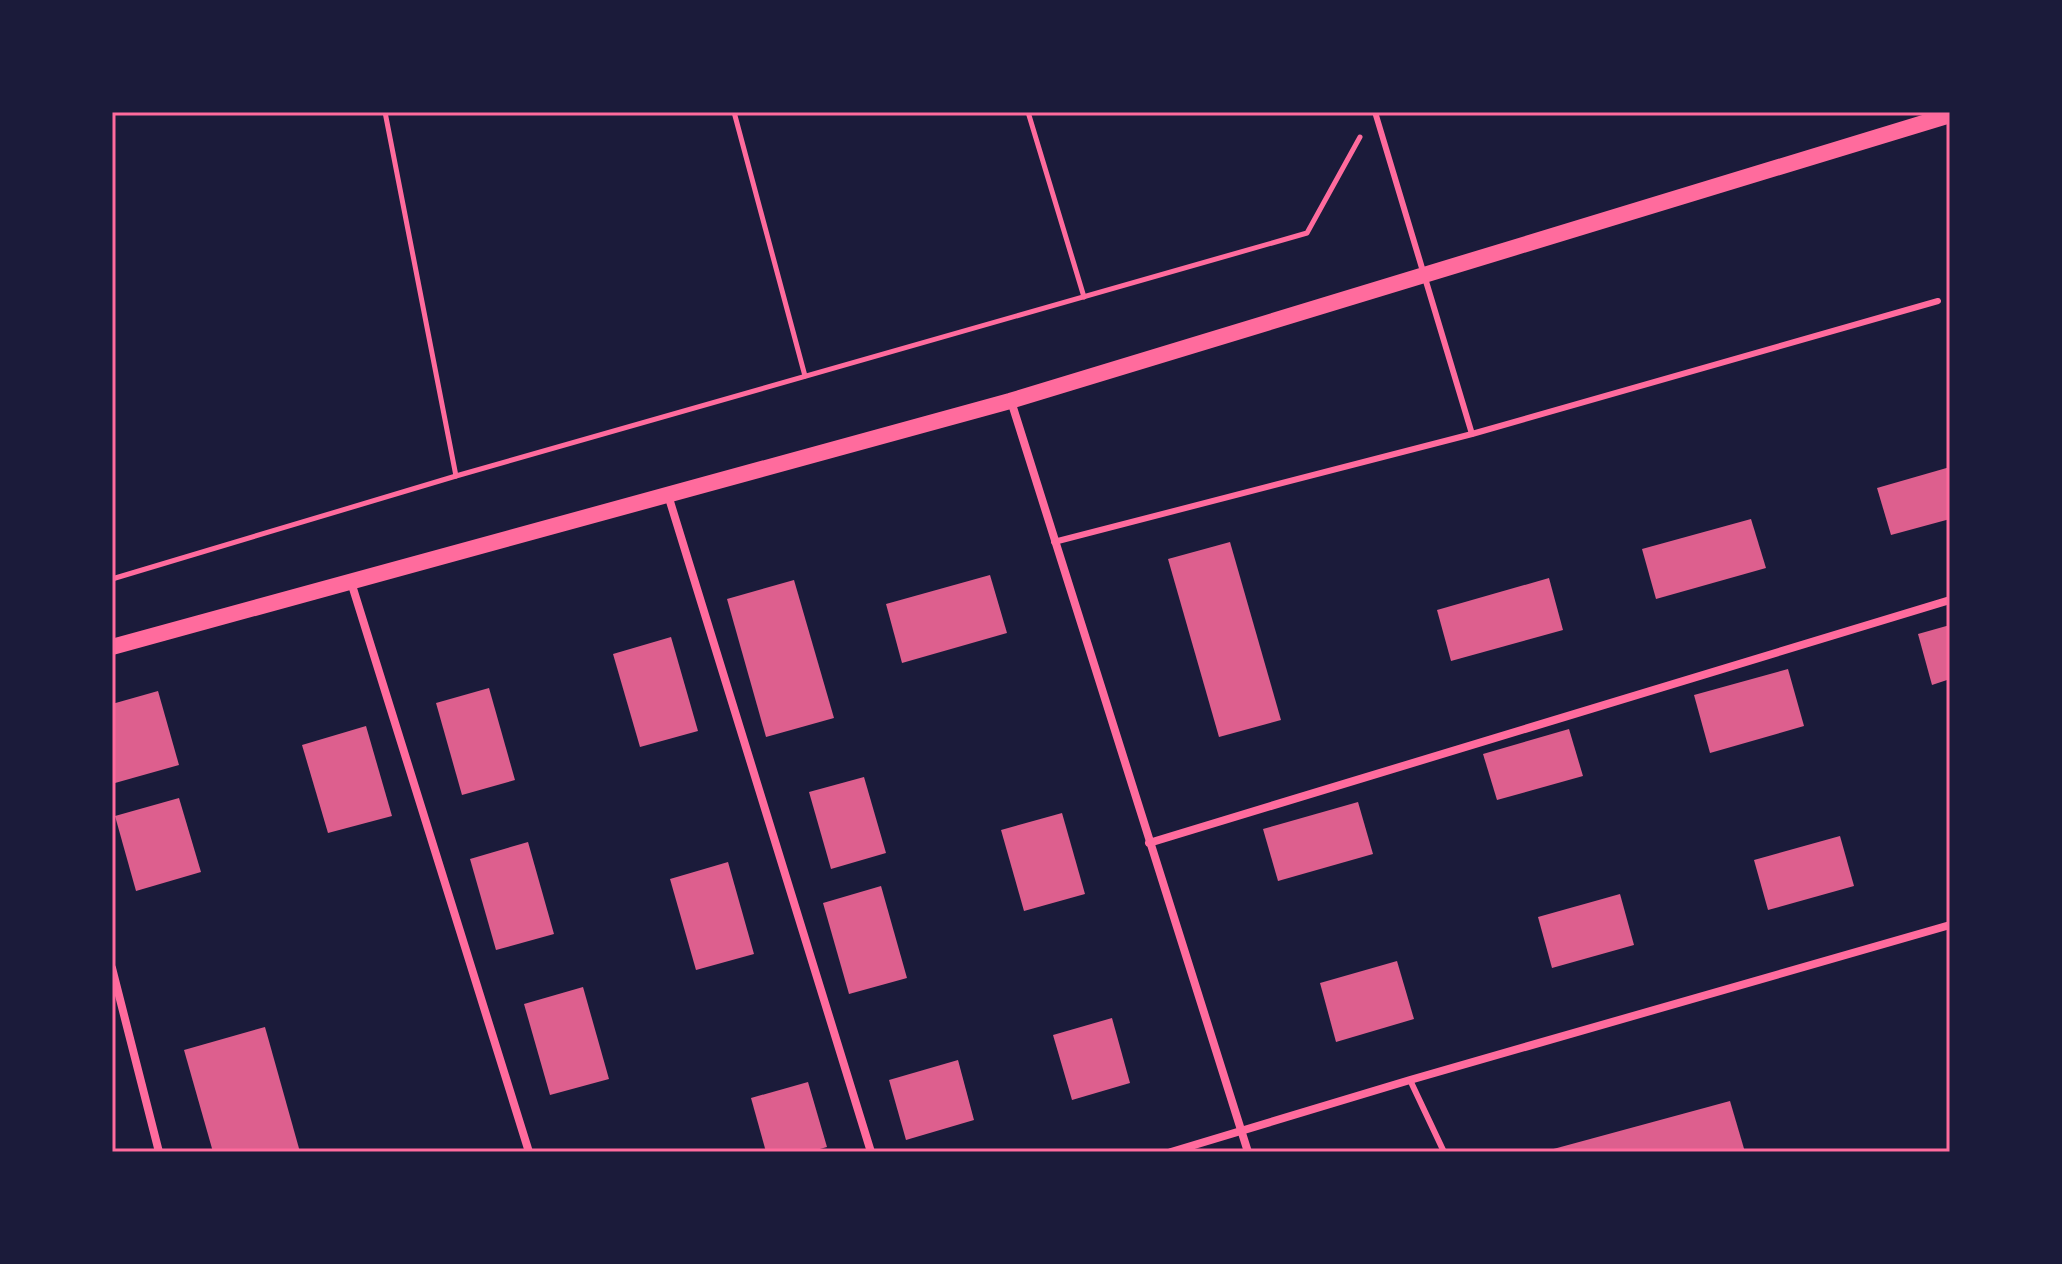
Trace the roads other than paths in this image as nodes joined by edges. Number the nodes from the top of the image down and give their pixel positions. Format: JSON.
{"nodes":[{"id":1,"x":1375,"y":112,"type":"edge"},
{"id":2,"x":1950,"y":115,"type":"edge"},
{"id":3,"x":1424,"y":274,"type":"junction"},
{"id":4,"x":1938,"y":301,"type":"dead end"},
{"id":5,"x":1010,"y":401,"type":"junction"},
{"id":6,"x":1472,"y":434,"type":"junction"},
{"id":7,"x":667,"y":494,"type":"junction"},
{"id":8,"x":1054,"y":542,"type":"junction"},
{"id":9,"x":351,"y":581,"type":"junction"},
{"id":10,"x":1950,"y":600,"type":"edge"},
{"id":11,"x":112,"y":647,"type":"edge"},
{"id":12,"x":1149,"y":843,"type":"junction"},
{"id":13,"x":1950,"y":925,"type":"edge"},
{"id":14,"x":112,"y":968,"type":"edge"},
{"id":15,"x":1410,"y":1080,"type":"junction"},
{"id":16,"x":1242,"y":1130,"type":"junction"},
{"id":17,"x":159,"y":1152,"type":"edge"},
{"id":18,"x":529,"y":1152,"type":"edge"},
{"id":19,"x":871,"y":1152,"type":"edge"},
{"id":20,"x":1171,"y":1152,"type":"edge"},
{"id":21,"x":1248,"y":1152,"type":"edge"},
{"id":22,"x":1444,"y":1152,"type":"edge"}],
"edges":[{"from":1,"to":3,"type":"lane"},
{"from":2,"to":3,"type":"main road"},
{"from":3,"to":5,"type":"main road"},
{"from":3,"to":6,"type":"lane"},
{"from":4,"to":6,"type":"lane"},
{"from":5,"to":7,"type":"main road"},
{"from":5,"to":8,"type":"street"},
{"from":6,"to":8,"type":"lane"},
{"from":7,"to":9,"type":"main road"},
{"from":7,"to":19,"type":"street"},
{"from":8,"to":12,"type":"street"},
{"from":9,"to":11,"type":"main road"},
{"from":9,"to":18,"type":"street"},
{"from":10,"to":12,"type":"street"},
{"from":12,"to":16,"type":"street"},
{"from":13,"to":15,"type":"street"},
{"from":14,"to":17,"type":"street"},
{"from":15,"to":16,"type":"street"},
{"from":15,"to":22,"type":"lane"},
{"from":16,"to":20,"type":"street"},
{"from":16,"to":21,"type":"street"}]}
